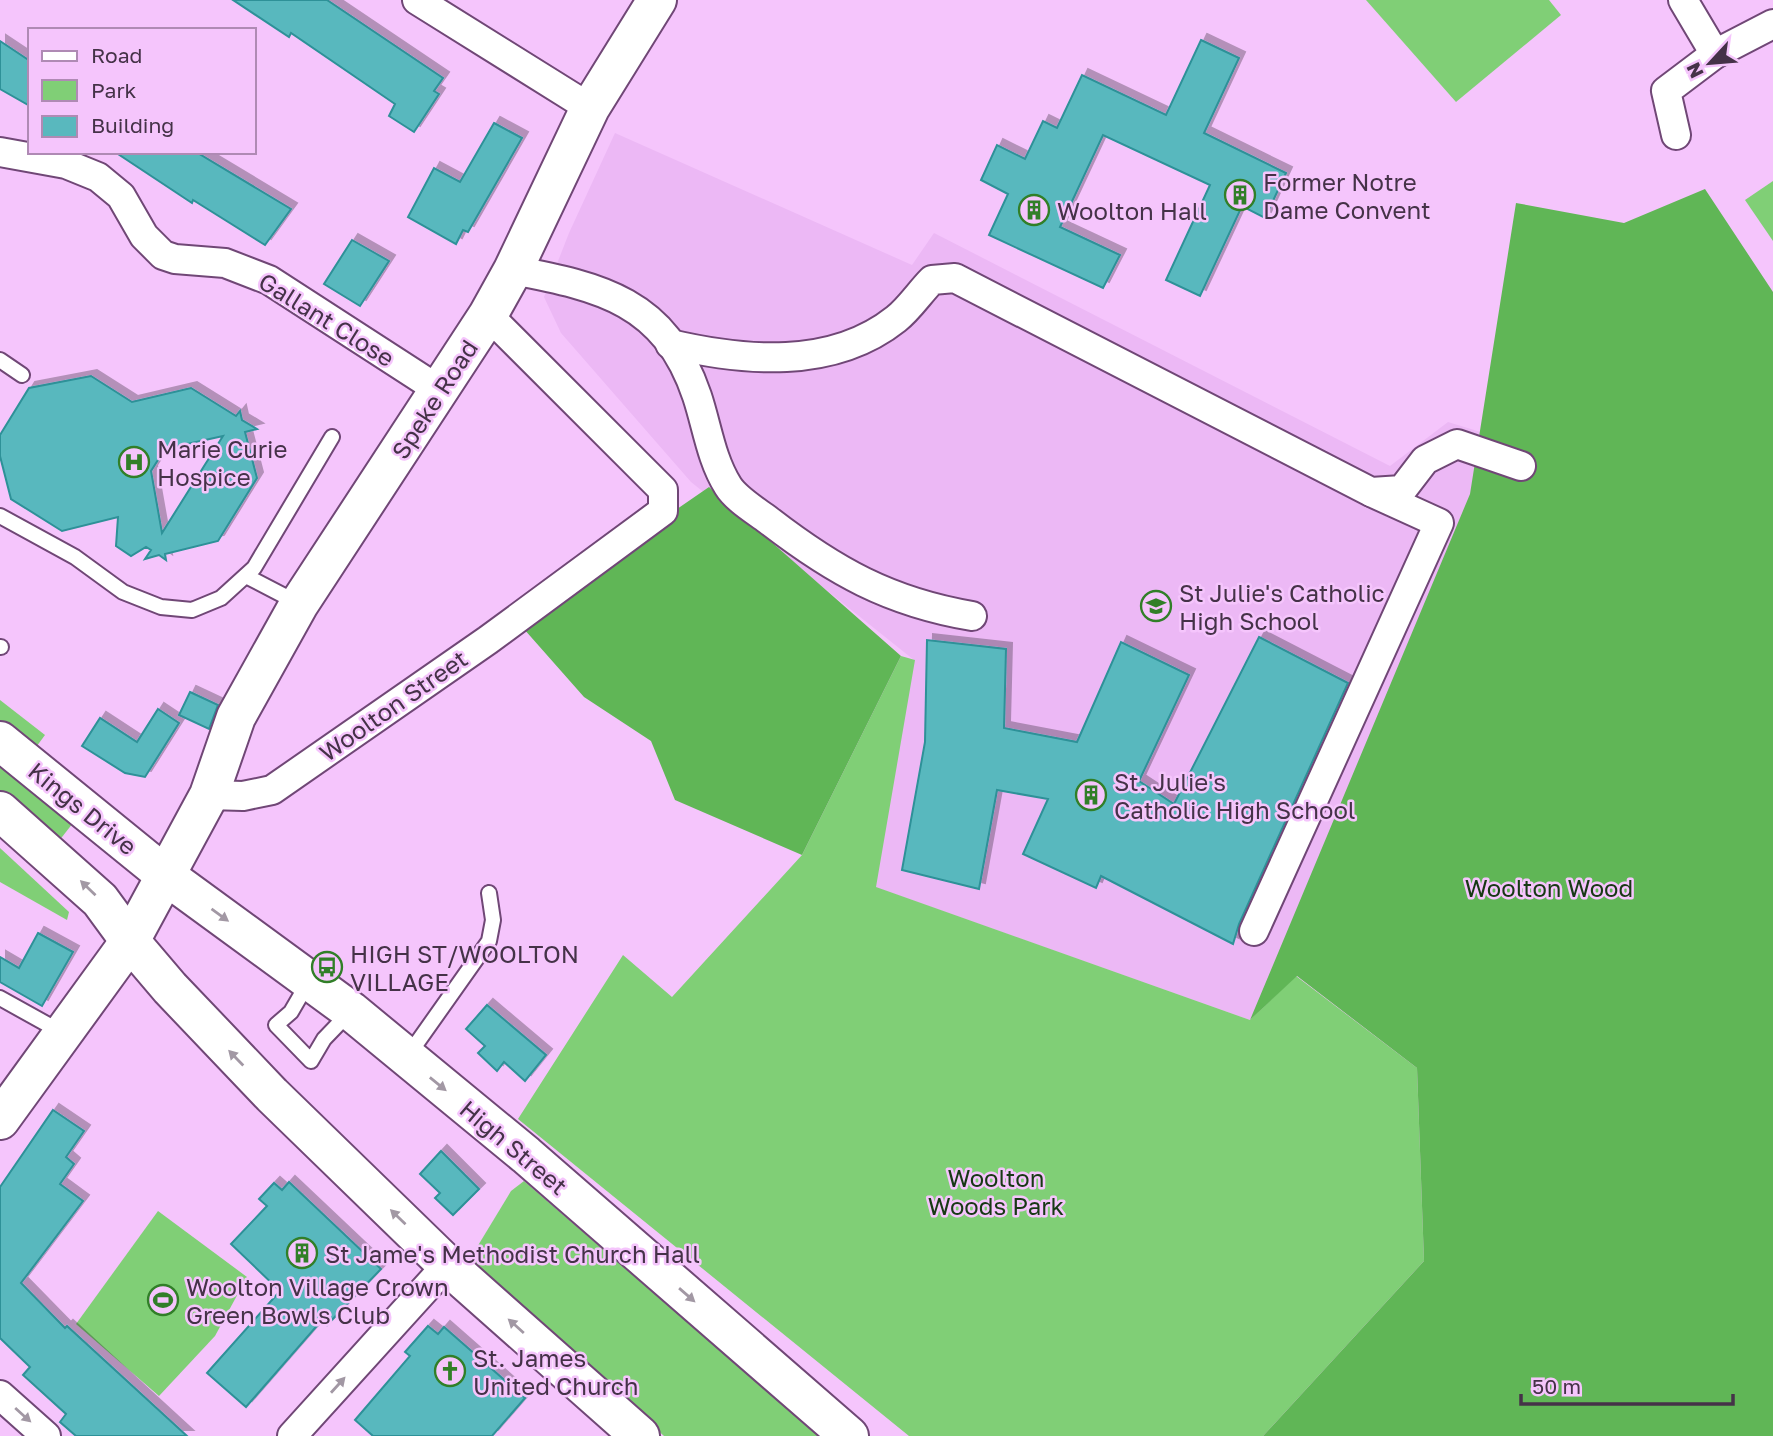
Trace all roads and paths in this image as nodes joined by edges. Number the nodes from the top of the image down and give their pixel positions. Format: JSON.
{"nodes":[{"id":1,"x":417,"y":0,"type":"edge"},
{"id":2,"x":657,"y":0,"type":"edge"},
{"id":3,"x":1683,"y":0,"type":"edge"},
{"id":4,"x":1773,"y":24,"type":"edge"},
{"id":5,"x":1715,"y":54,"type":"junction"},
{"id":6,"x":590,"y":108,"type":"junction"},
{"id":7,"x":1676,"y":135,"type":"dead end"},
{"id":8,"x":0,"y":152,"type":"edge"},
{"id":9,"x":513,"y":270,"type":"junction"},
{"id":10,"x":488,"y":315,"type":"junction"},
{"id":11,"x":670,"y":344,"type":"junction"},
{"id":12,"x":0,"y":360,"type":"edge"},
{"id":13,"x":22,"y":375,"type":"dead end"},
{"id":14,"x":439,"y":390,"type":"junction"},
{"id":15,"x":332,"y":437,"type":"dead end"},
{"id":16,"x":1521,"y":466,"type":"dead end"},
{"id":17,"x":1371,"y":492,"type":"junction"},
{"id":18,"x":0,"y":516,"type":"edge"},
{"id":19,"x":246,"y":576,"type":"junction"},
{"id":20,"x":299,"y":604,"type":"junction"},
{"id":21,"x":972,"y":616,"type":"dead end"},
{"id":22,"x":0,"y":741,"type":"edge"},
{"id":23,"x":209,"y":794,"type":"junction"},
{"id":24,"x":0,"y":811,"type":"edge"},
{"id":25,"x":165,"y":874,"type":"junction"},
{"id":26,"x":489,"y":893,"type":"dead end"},
{"id":27,"x":1254,"y":931,"type":"dead end"},
{"id":28,"x":130,"y":942,"type":"junction"},
{"id":29,"x":310,"y":979,"type":"junction"},
{"id":30,"x":0,"y":998,"type":"edge"},
{"id":31,"x":351,"y":1011,"type":"junction"},
{"id":32,"x":62,"y":1033,"type":"junction"},
{"id":33,"x":407,"y":1059,"type":"junction"},
{"id":34,"x":0,"y":1120,"type":"edge"},
{"id":35,"x":447,"y":1265,"type":"junction"},
{"id":36,"x":0,"y":1395,"type":"edge"},
{"id":37,"x":46,"y":1436,"type":"edge"},
{"id":38,"x":292,"y":1436,"type":"edge"},
{"id":39,"x":640,"y":1436,"type":"edge"},
{"id":40,"x":849,"y":1436,"type":"edge"}],
"edges":[{"from":1,"to":6,"type":"street"},
{"from":2,"to":6,"type":"main road","name":"Speke Road"},
{"from":3,"to":5,"type":"street"},
{"from":4,"to":5,"type":"street"},
{"from":5,"to":7,"type":"street"},
{"from":6,"to":9,"type":"main road","name":"Speke Road"},
{"from":8,"to":14,"type":"street","name":"Gallant Close"},
{"from":9,"to":10,"type":"main road","name":"Speke Road"},
{"from":9,"to":11,"type":"street"},
{"from":10,"to":14,"type":"main road","name":"Speke Road"},
{"from":10,"to":23,"type":"street","name":"Woolton Street"},
{"from":11,"to":17,"type":"street"},
{"from":11,"to":21,"type":"street"},
{"from":12,"to":13,"type":"lane"},
{"from":14,"to":20,"type":"main road","name":"Speke Road"},
{"from":15,"to":19,"type":"lane"},
{"from":16,"to":17,"type":"street"},
{"from":17,"to":27,"type":"street"},
{"from":18,"to":19,"type":"lane"},
{"from":19,"to":20,"type":"lane"},
{"from":20,"to":23,"type":"main road","name":"Speke Road"},
{"from":22,"to":25,"type":"main road","name":"Kings Drive"},
{"from":23,"to":25,"type":"main road"},
{"from":28,"to":24,"type":"main road","one_way":true},
{"from":25,"to":28,"type":"main road"},
{"from":25,"to":29,"type":"main road","name":"High Street","one_way":true},
{"from":26,"to":33,"type":"lane"},
{"from":28,"to":32,"type":"main road"},
{"from":35,"to":28,"type":"main road","one_way":true},
{"from":29,"to":31,"type":"main road","name":"High Street"},
{"from":29,"to":31,"type":"lane"},
{"from":30,"to":32,"type":"lane"},
{"from":31,"to":33,"type":"main road","name":"High Street"},
{"from":32,"to":34,"type":"main road"},
{"from":33,"to":40,"type":"main road","name":"High Street","one_way":true},
{"from":38,"to":35,"type":"street","one_way":true},
{"from":39,"to":35,"type":"main road","one_way":true},
{"from":36,"to":37,"type":"street","one_way":true}]}
